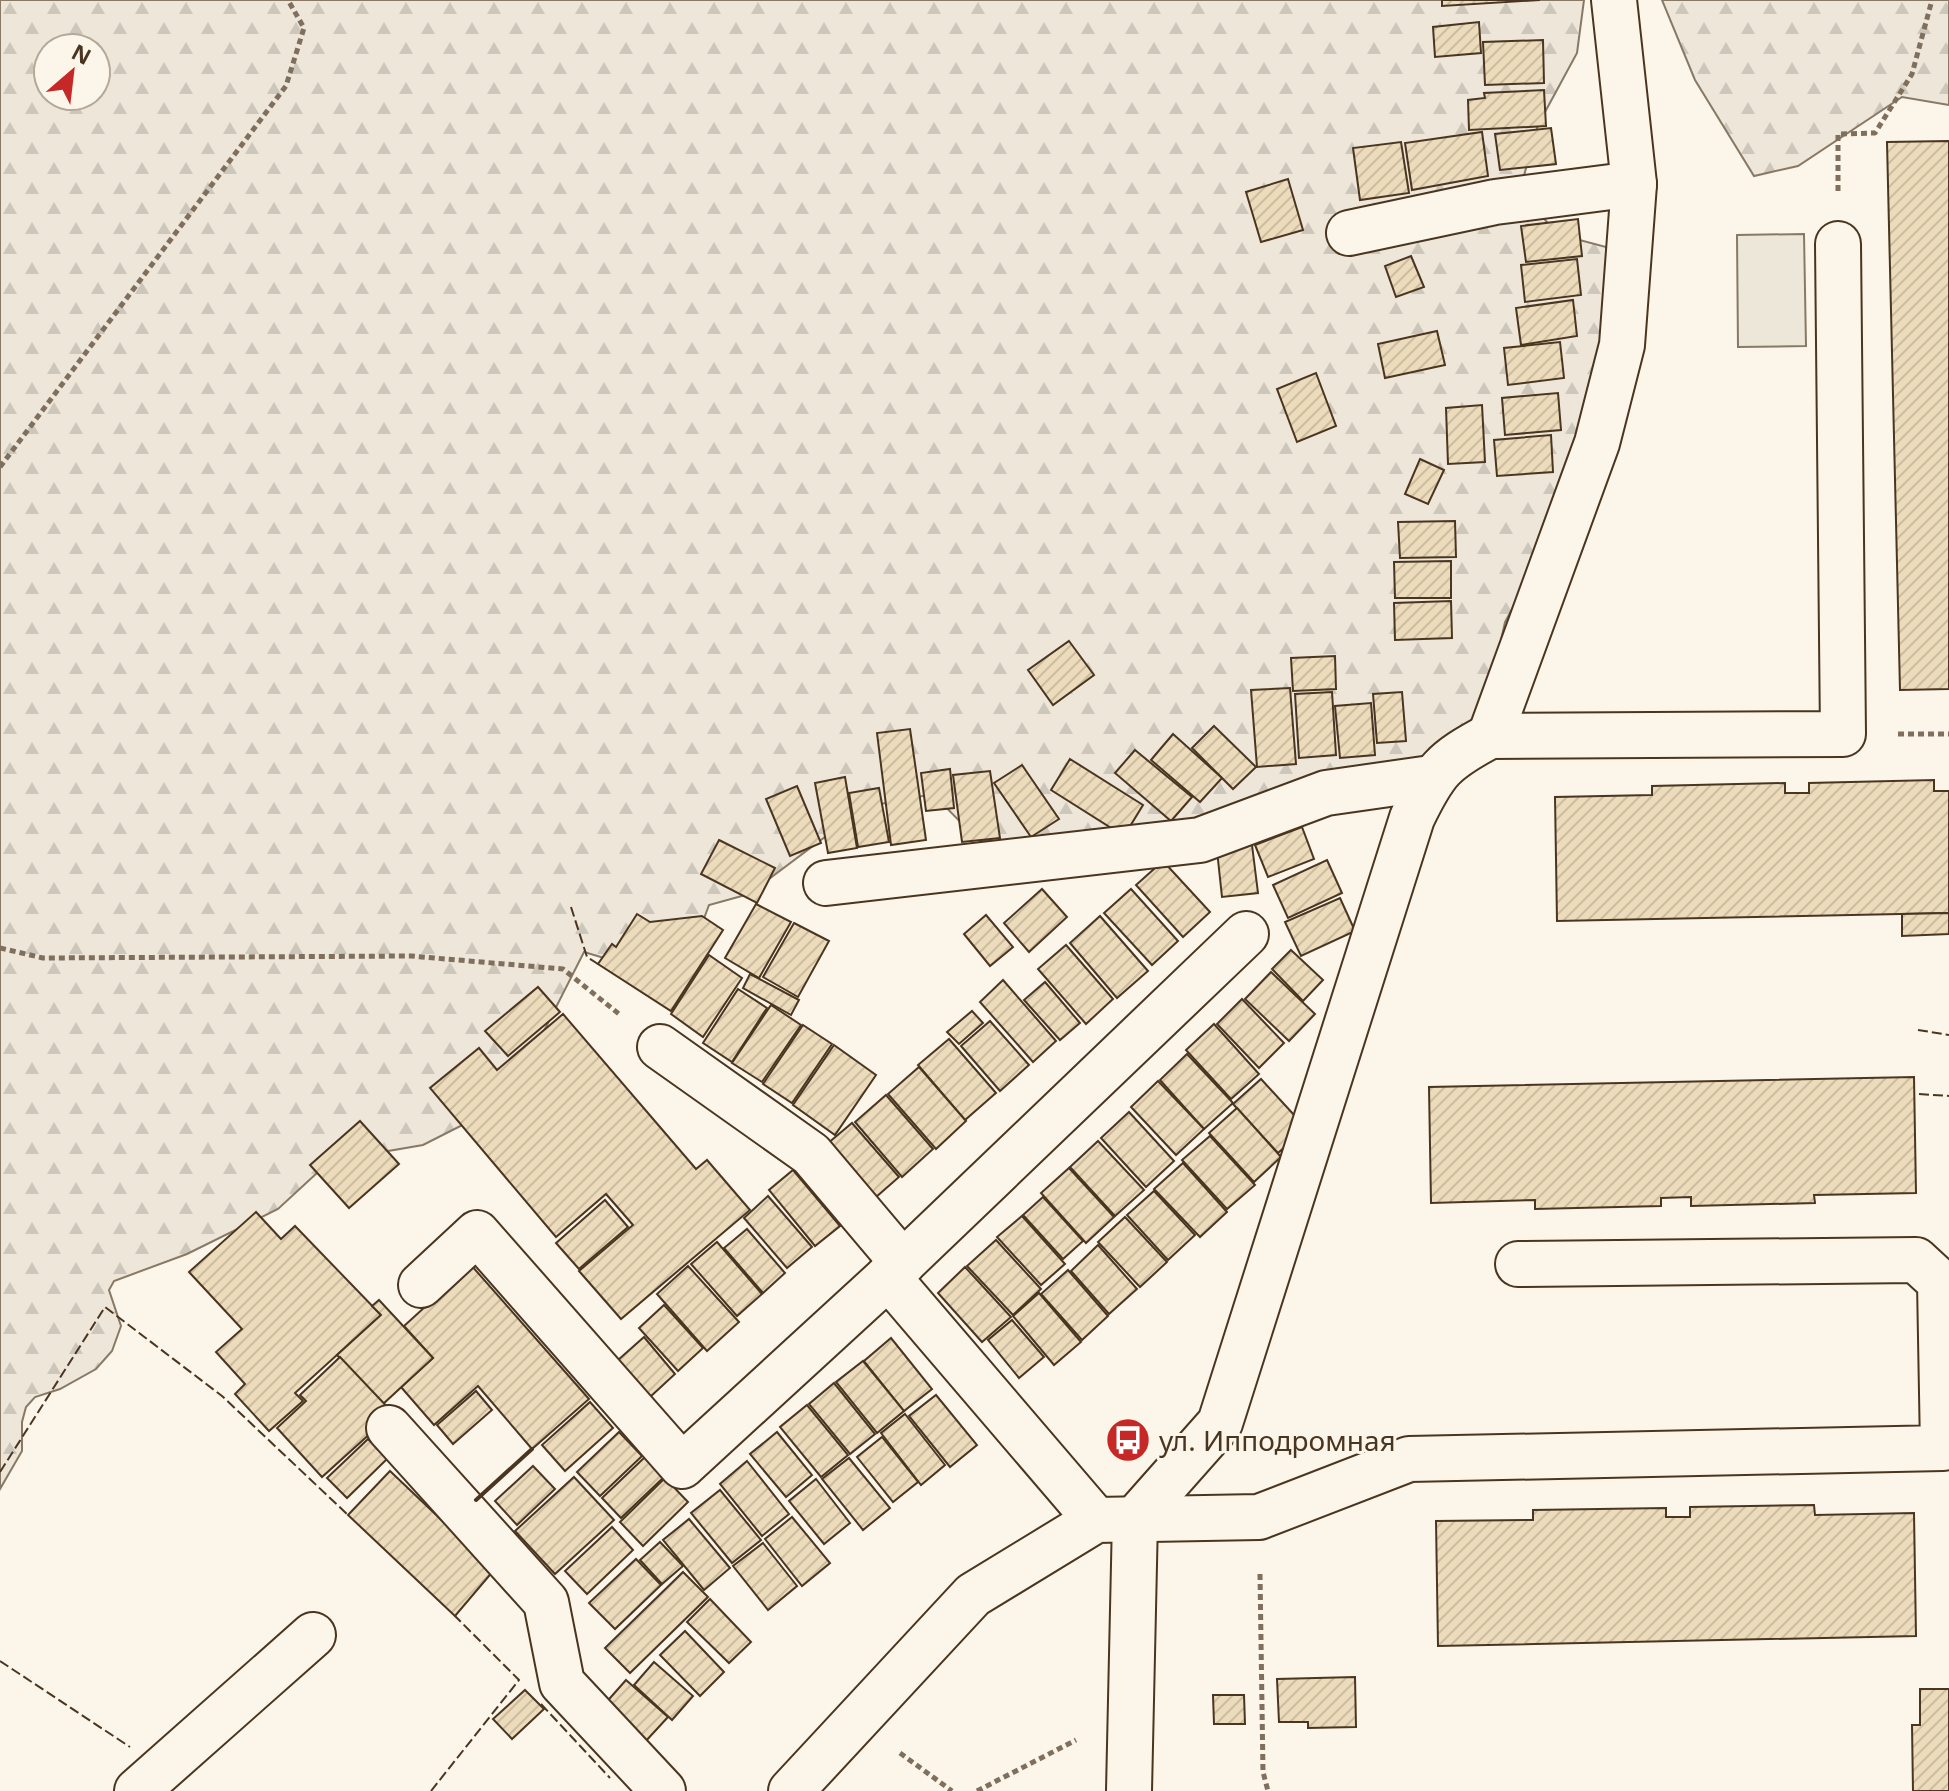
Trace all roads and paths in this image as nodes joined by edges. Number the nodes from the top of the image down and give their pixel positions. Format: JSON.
{"nodes":[{"id":1,"x":288,"y":0,"type":"edge"},
{"id":2,"x":1614,"y":0,"type":"edge"},
{"id":3,"x":1932,"y":0,"type":"edge"},
{"id":4,"x":1634,"y":184,"type":"junction"},
{"id":5,"x":1349,"y":233,"type":"dead end"},
{"id":6,"x":1838,"y":244,"type":"joint"},
{"id":7,"x":0,"y":467,"type":"edge"},
{"id":8,"x":1490,"y":736,"type":"junction"},
{"id":9,"x":1431,"y":778,"type":"junction"},
{"id":10,"x":826,"y":883,"type":"dead end"},
{"id":11,"x":1246,"y":934,"type":"dead end"},
{"id":12,"x":0,"y":948,"type":"edge"},
{"id":13,"x":660,"y":1047,"type":"joint"},
{"id":14,"x":1518,"y":1264,"type":"dead end"},
{"id":15,"x":895,"y":1270,"type":"junction"},
{"id":16,"x":421,"y":1285,"type":"dead end"},
{"id":17,"x":389,"y":1428,"type":"dead end"},
{"id":18,"x":1259,"y":1517,"type":"junction"},
{"id":19,"x":1115,"y":1520,"type":"junction"},
{"id":20,"x":313,"y":1635,"type":"dead end"},
{"id":21,"x":1131,"y":1712,"type":"junction"},
{"id":22,"x":137,"y":1791,"type":"edge"},
{"id":23,"x":663,"y":1791,"type":"edge"},
{"id":24,"x":791,"y":1791,"type":"edge"},
{"id":25,"x":977,"y":1791,"type":"edge"},
{"id":26,"x":1129,"y":1791,"type":"edge"},
{"id":27,"x":1268,"y":1791,"type":"edge"}],
"edges":[{"from":1,"to":7,"type":"path"},
{"from":2,"to":4,"type":"street"},
{"from":3,"to":6,"type":"path"},
{"from":4,"to":5,"type":"street"},
{"from":4,"to":8,"type":"street"},
{"from":6,"to":8,"type":"street"},
{"from":8,"to":9,"type":"street"},
{"from":9,"to":10,"type":"street"},
{"from":9,"to":19,"type":"street"},
{"from":11,"to":15,"type":"street"},
{"from":12,"to":13,"type":"path"},
{"from":13,"to":15,"type":"street"},
{"from":14,"to":18,"type":"street"},
{"from":15,"to":16,"type":"street"},
{"from":15,"to":19,"type":"street"},
{"from":17,"to":23,"type":"street"},
{"from":18,"to":19,"type":"street"},
{"from":18,"to":27,"type":"path"},
{"from":19,"to":21,"type":"street"},
{"from":19,"to":24,"type":"street"},
{"from":20,"to":22,"type":"street"},
{"from":21,"to":25,"type":"path"},
{"from":21,"to":26,"type":"street"}]}
